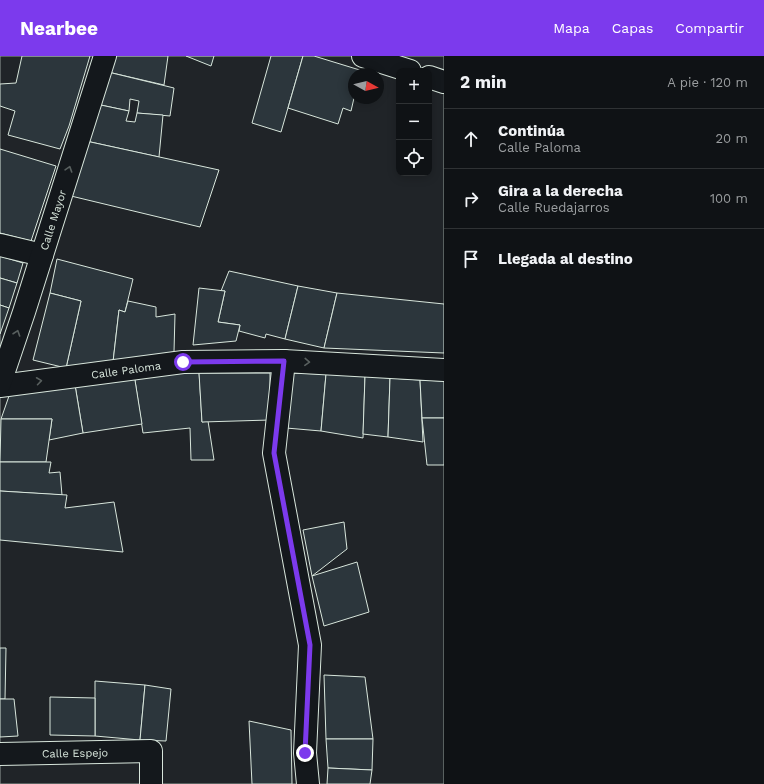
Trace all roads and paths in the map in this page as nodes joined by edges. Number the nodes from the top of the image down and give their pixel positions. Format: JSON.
{"nodes":[{"id":1,"x":105,"y":56,"type":"edge"},
{"id":2,"x":363,"y":56,"type":"edge"},
{"id":3,"x":401,"y":68,"type":"edge"},
{"id":4,"x":432,"y":78,"type":"edge"},
{"id":5,"x":444,"y":82,"type":"edge"},
{"id":6,"x":0,"y":245,"type":"edge"},
{"id":7,"x":42,"y":255,"type":"junction"},
{"id":8,"x":284,"y":361,"type":"junction"},
{"id":9,"x":444,"y":370,"type":"edge"},
{"id":10,"x":0,"y":383,"type":"edge"},
{"id":11,"x":0,"y":386,"type":"edge"},
{"id":12,"x":0,"y":754,"type":"edge"},
{"id":13,"x":151,"y":784,"type":"edge"},
{"id":14,"x":308,"y":784,"type":"edge"}],
"edges":[{"from":7,"to":1,"type":"street","name":"Calle Mayor","one_way":true},
{"from":2,"to":3,"type":"street"},
{"from":4,"to":5,"type":"street"},
{"from":6,"to":7,"type":"street"},
{"from":10,"to":7,"type":"street","name":"Calle Mayor","one_way":true},
{"from":8,"to":9,"type":"street","name":"Calle Paloma","one_way":true},
{"from":11,"to":8,"type":"street","name":"Calle Paloma","one_way":true},
{"from":8,"to":14,"type":"street"},
{"from":12,"to":13,"type":"street","name":"Calle Espejo"}]}
